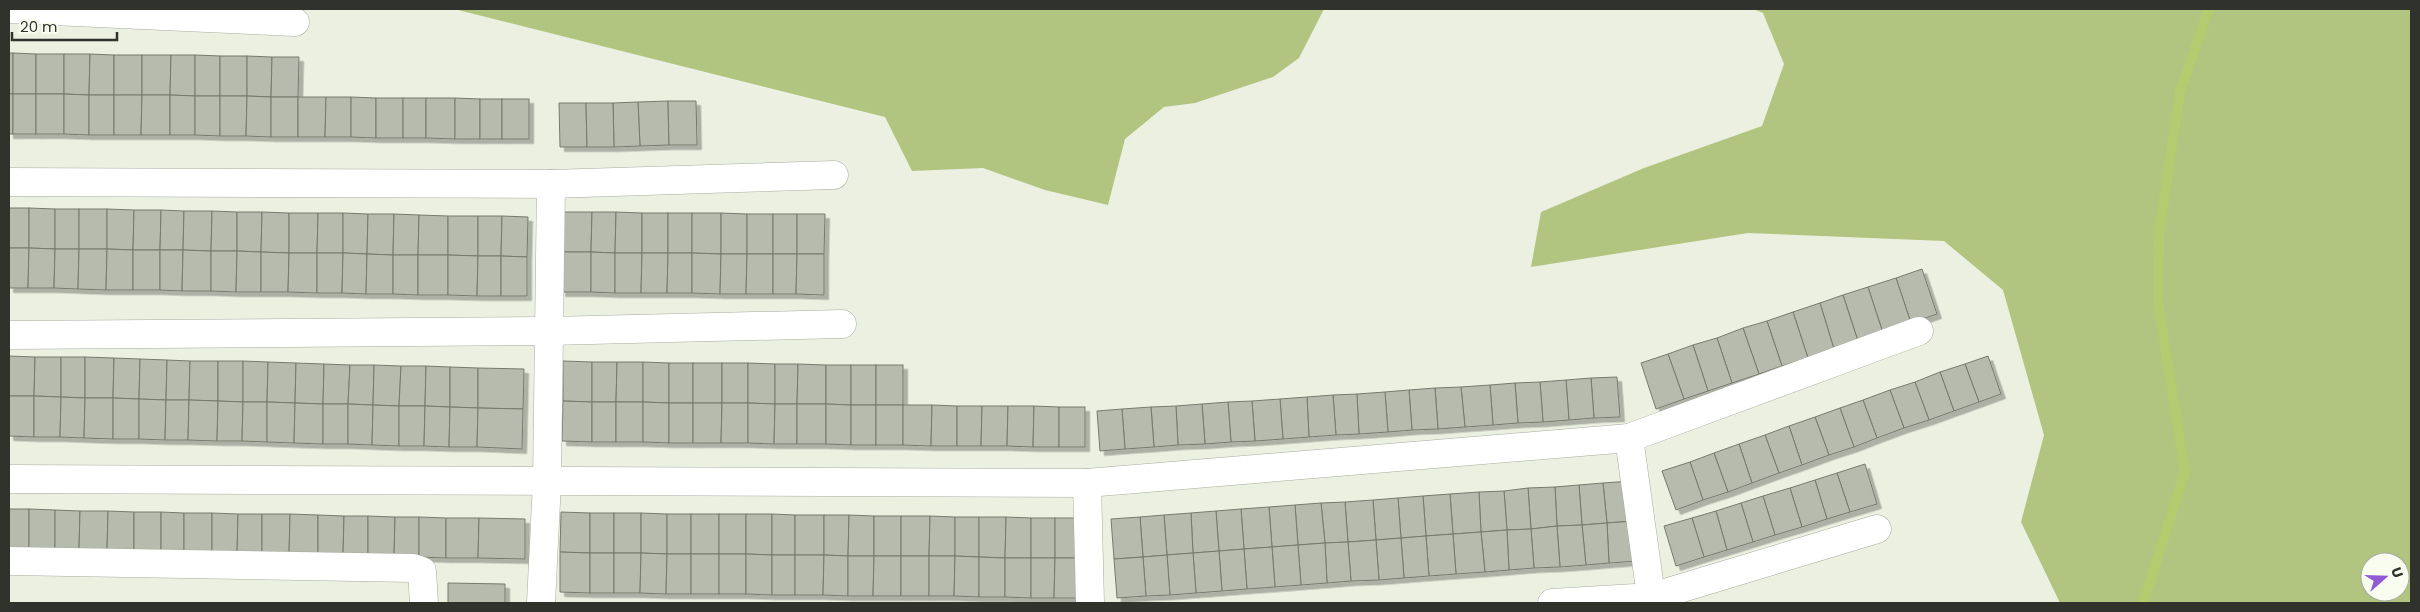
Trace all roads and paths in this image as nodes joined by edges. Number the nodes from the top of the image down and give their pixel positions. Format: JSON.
{"nodes":[{"id":1,"x":9,"y":10,"type":"edge"},
{"id":2,"x":295,"y":22,"type":"dead end"},
{"id":3,"x":834,"y":175,"type":"dead end"},
{"id":4,"x":9,"y":182,"type":"edge"},
{"id":5,"x":551,"y":184,"type":"junction"},
{"id":6,"x":842,"y":324,"type":"dead end"},
{"id":7,"x":550,"y":331,"type":"junction"},
{"id":8,"x":1918,"y":331,"type":"dead end"},
{"id":9,"x":9,"y":335,"type":"edge"},
{"id":10,"x":1629,"y":438,"type":"junction"},
{"id":11,"x":9,"y":479,"type":"edge"},
{"id":12,"x":546,"y":482,"type":"junction"},
{"id":13,"x":1088,"y":484,"type":"junction"},
{"id":14,"x":1877,"y":529,"type":"dead end"},
{"id":15,"x":9,"y":561,"type":"edge"},
{"id":16,"x":1652,"y":600,"type":"edge"},
{"id":17,"x":424,"y":603,"type":"edge"},
{"id":18,"x":541,"y":603,"type":"edge"},
{"id":19,"x":1090,"y":603,"type":"edge"},
{"id":20,"x":1552,"y":603,"type":"edge"}],
"edges":[{"from":1,"to":2,"type":"street"},
{"from":3,"to":5,"type":"street"},
{"from":4,"to":5,"type":"street"},
{"from":5,"to":7,"type":"street"},
{"from":6,"to":7,"type":"street"},
{"from":7,"to":9,"type":"street"},
{"from":7,"to":12,"type":"street"},
{"from":8,"to":10,"type":"street"},
{"from":10,"to":13,"type":"street"},
{"from":10,"to":16,"type":"street"},
{"from":11,"to":12,"type":"street"},
{"from":12,"to":13,"type":"street"},
{"from":12,"to":18,"type":"street"},
{"from":13,"to":19,"type":"street"},
{"from":14,"to":16,"type":"street"},
{"from":15,"to":17,"type":"street"},
{"from":16,"to":20,"type":"street"}]}
